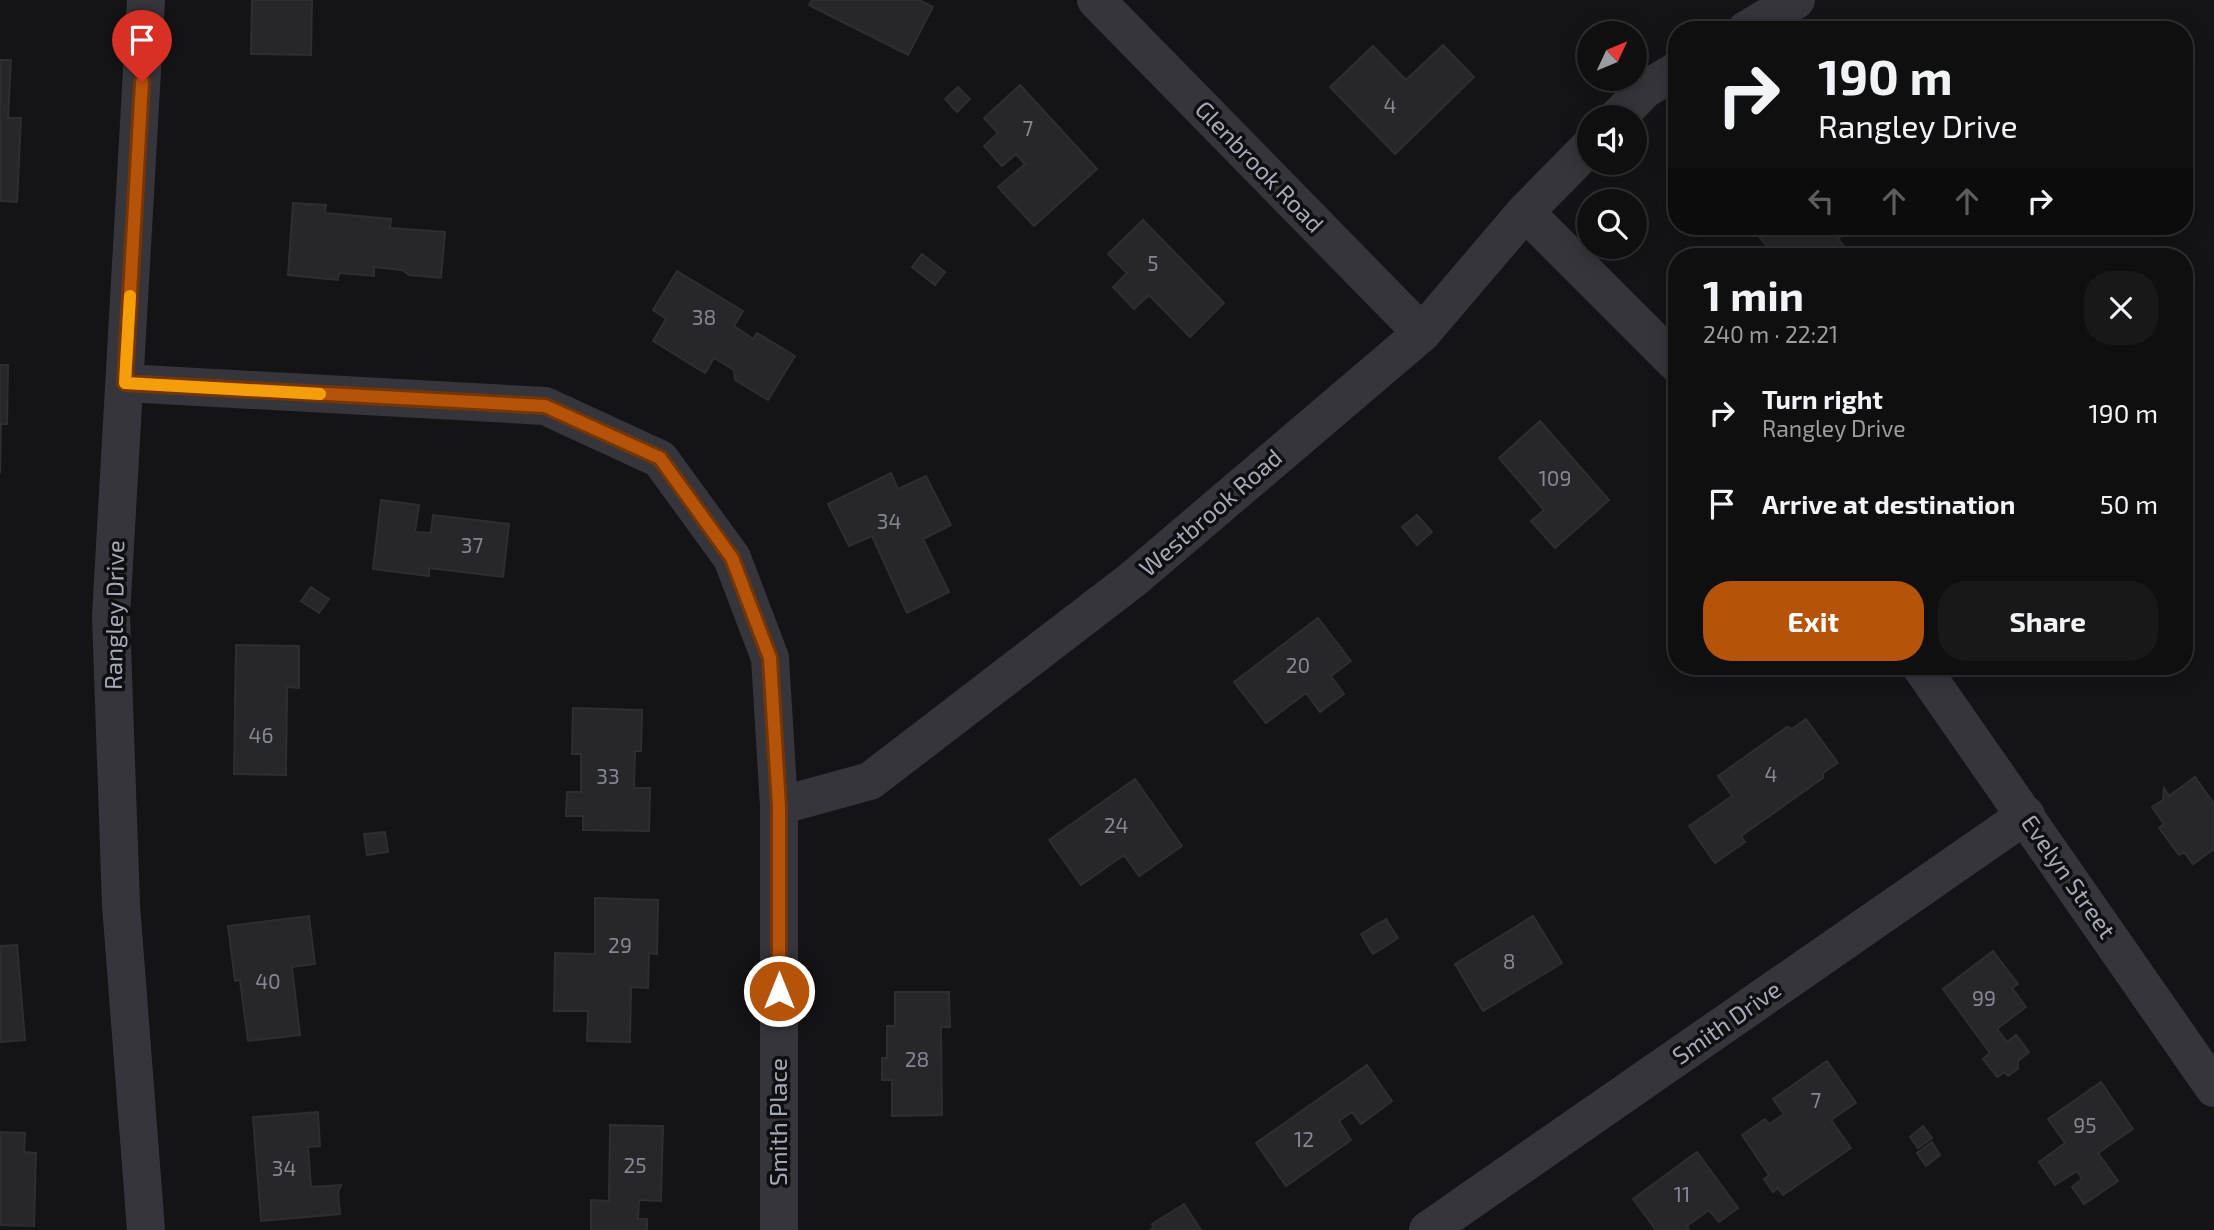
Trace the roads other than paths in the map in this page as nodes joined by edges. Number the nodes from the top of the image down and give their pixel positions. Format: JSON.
{"nodes":[{"id":1,"x":146,"y":0,"type":"edge"},
{"id":2,"x":1096,"y":0,"type":"edge"},
{"id":3,"x":1796,"y":0,"type":"edge"},
{"id":4,"x":1761,"y":21,"type":"edge"},
{"id":5,"x":1668,"y":76,"type":"edge"},
{"id":6,"x":1630,"y":105,"type":"edge"},
{"id":7,"x":1577,"y":159,"type":"edge"},
{"id":8,"x":1525,"y":212,"type":"junction"},
{"id":9,"x":1422,"y":333,"type":"junction"},
{"id":10,"x":1668,"y":355,"type":"edge"},
{"id":11,"x":125,"y":383,"type":"junction"},
{"id":12,"x":1927,"y":675,"type":"edge"},
{"id":13,"x":779,"y":806,"type":"junction"},
{"id":14,"x":2026,"y":816,"type":"junction"},
{"id":15,"x":2214,"y":1088,"type":"edge"},
{"id":16,"x":146,"y":1230,"type":"edge"},
{"id":17,"x":779,"y":1230,"type":"edge"},
{"id":18,"x":1428,"y":1230,"type":"edge"}],
"edges":[{"from":1,"to":11,"type":"street","name":"Rangley Drive"},
{"from":2,"to":9,"type":"street","name":"Glenbrook Road"},
{"from":3,"to":4,"type":"street"},
{"from":5,"to":6,"type":"street"},
{"from":7,"to":8,"type":"street","name":"Westbrook Road"},
{"from":8,"to":9,"type":"street","name":"Westbrook Road"},
{"from":8,"to":10,"type":"street"},
{"from":9,"to":13,"type":"street","name":"Westbrook Road"},
{"from":11,"to":13,"type":"street","name":"Smith Place"},
{"from":11,"to":16,"type":"street","name":"Rangley Drive"},
{"from":12,"to":14,"type":"street","name":"Evelyn Street"},
{"from":13,"to":17,"type":"street","name":"Smith Place"},
{"from":14,"to":15,"type":"street","name":"Evelyn Street"},
{"from":14,"to":18,"type":"street","name":"Smith Drive"}]}
